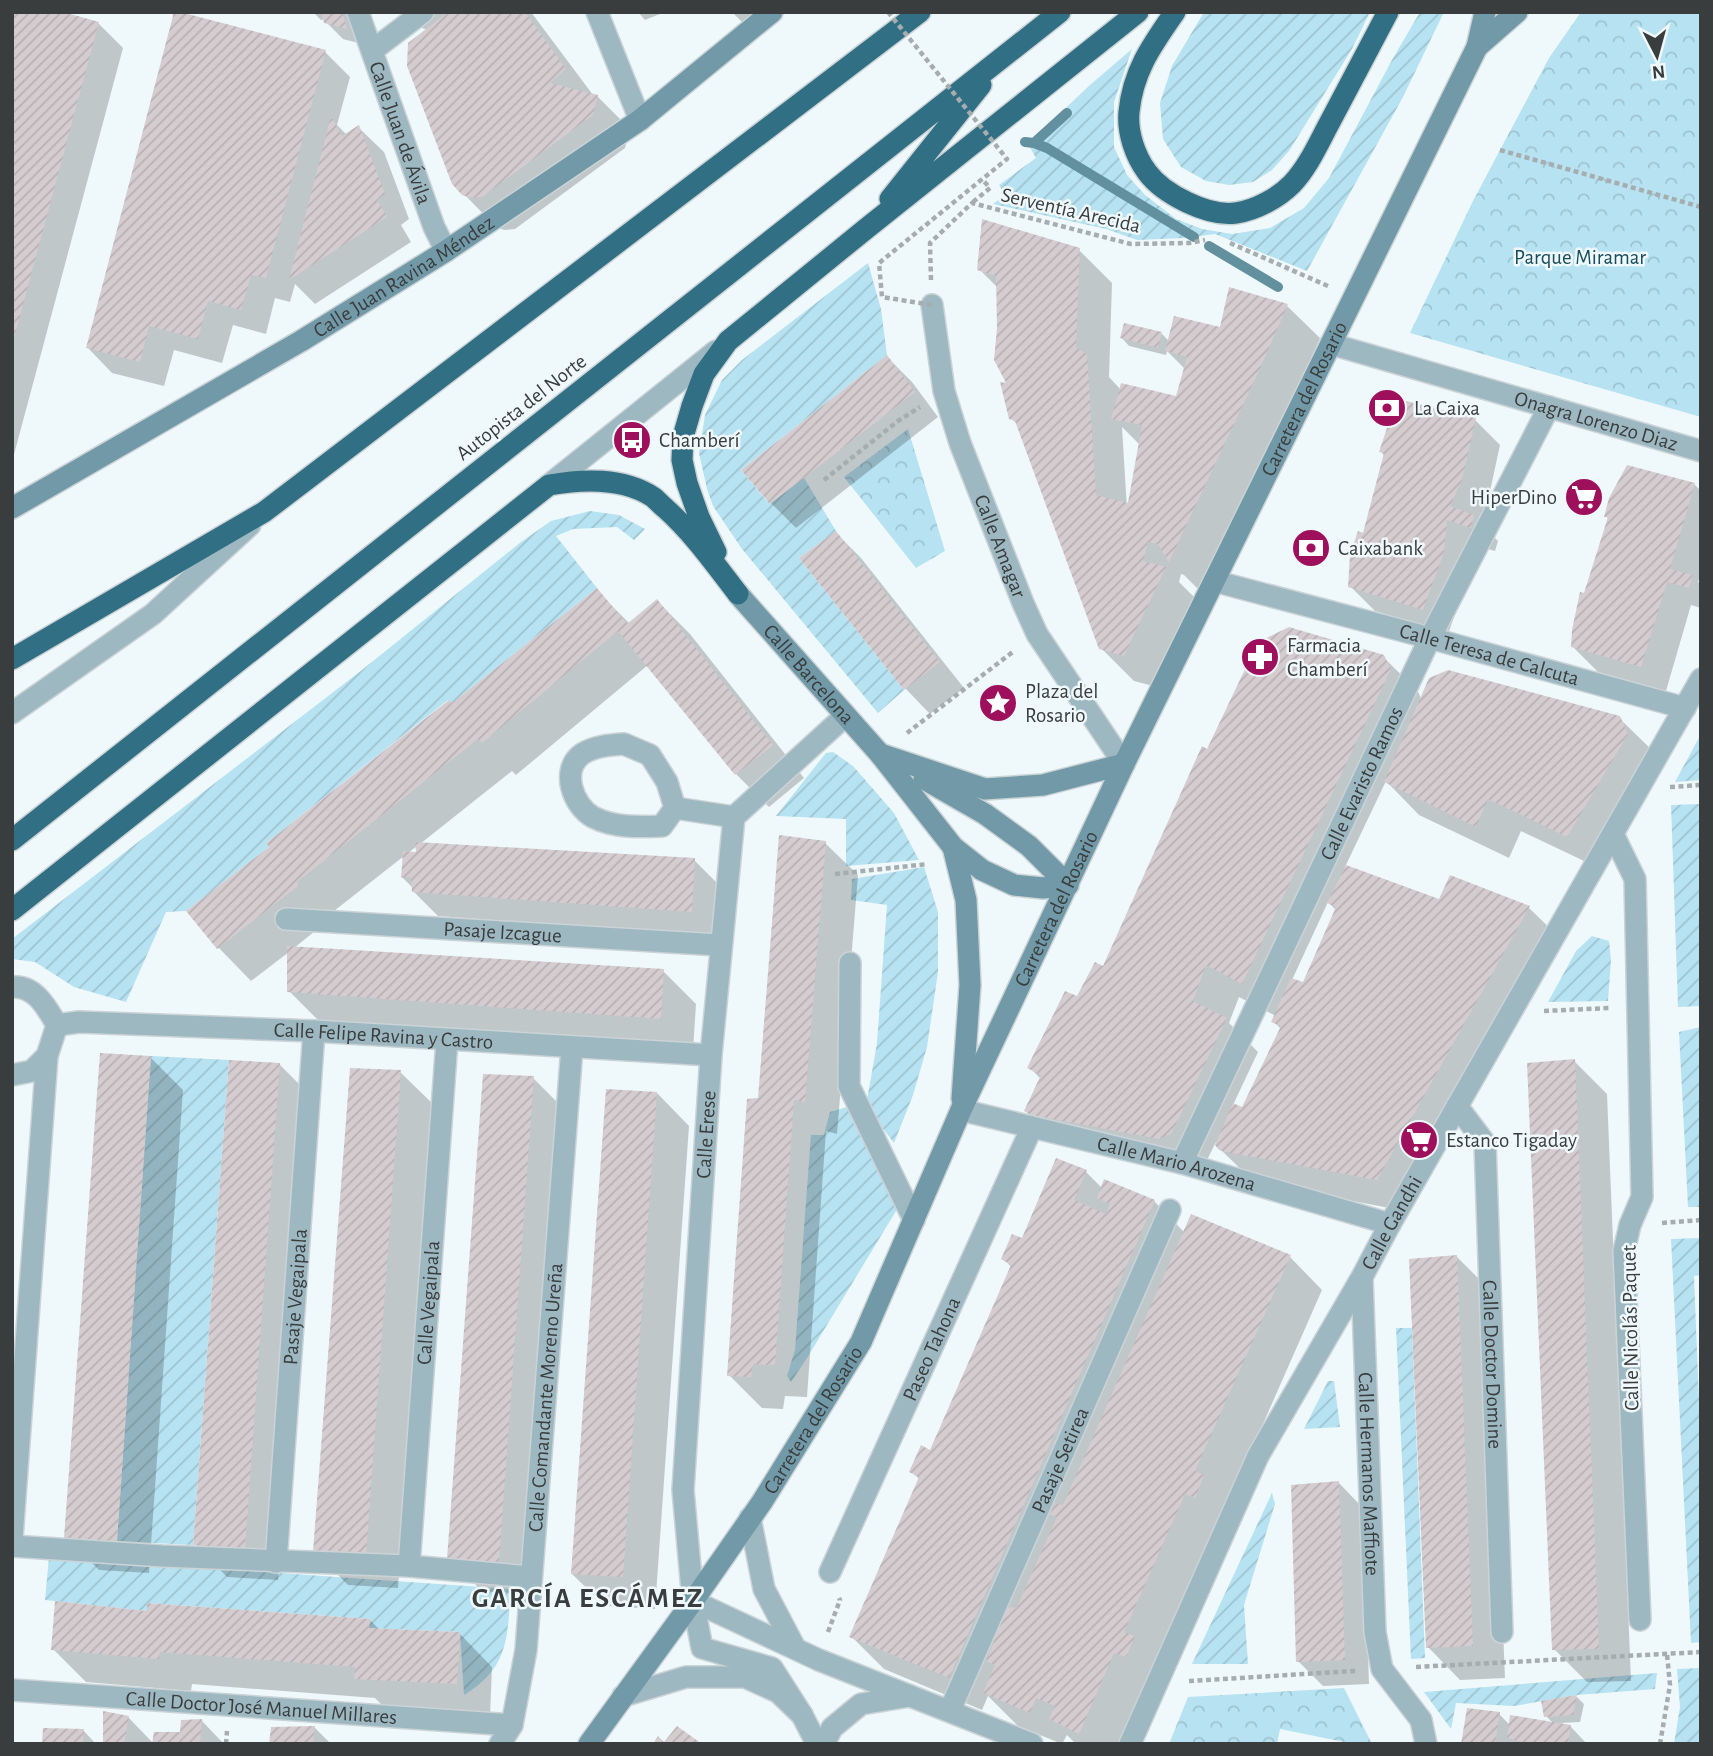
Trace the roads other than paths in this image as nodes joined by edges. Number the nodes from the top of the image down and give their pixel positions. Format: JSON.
{"nodes":[{"id":1,"x":358,"y":12,"type":"edge"},
{"id":2,"x":423,"y":12,"type":"edge"},
{"id":3,"x":597,"y":12,"type":"edge"},
{"id":4,"x":772,"y":12,"type":"edge"},
{"id":5,"x":920,"y":12,"type":"edge"},
{"id":6,"x":1060,"y":12,"type":"edge"},
{"id":7,"x":1138,"y":12,"type":"edge"},
{"id":8,"x":1175,"y":12,"type":"edge"},
{"id":9,"x":1388,"y":12,"type":"edge"},
{"id":10,"x":1485,"y":12,"type":"edge"},
{"id":11,"x":1517,"y":12,"type":"edge"},
{"id":12,"x":1477,"y":47,"type":"junction"},
{"id":13,"x":373,"y":50,"type":"junction"},
{"id":14,"x":1003,"y":57,"type":"junction"},
{"id":15,"x":640,"y":120,"type":"junction"},
{"id":16,"x":867,"y":228,"type":"junction"},
{"id":17,"x":446,"y":251,"type":"junction"},
{"id":18,"x":932,"y":299,"type":"road end"},
{"id":19,"x":728,"y":341,"type":"junction"},
{"id":20,"x":1331,"y":344,"type":"junction"},
{"id":21,"x":1549,"y":407,"type":"junction"},
{"id":22,"x":1701,"y":451,"type":"edge"},
{"id":23,"x":549,"y":485,"type":"junction"},
{"id":24,"x":12,"y":508,"type":"edge"},
{"id":25,"x":264,"y":512,"type":"junction"},
{"id":26,"x":1214,"y":581,"type":"junction"},
{"id":27,"x":738,"y":594,"type":"junction"},
{"id":28,"x":1430,"y":638,"type":"junction"},
{"id":29,"x":12,"y":659,"type":"edge"},
{"id":30,"x":1701,"y":679,"type":"edge"},
{"id":31,"x":1685,"y":708,"type":"junction"},
{"id":32,"x":12,"y":713,"type":"edge"},
{"id":33,"x":845,"y":716,"type":"junction"},
{"id":34,"x":880,"y":754,"type":"junction"},
{"id":35,"x":1124,"y":764,"type":"junction"},
{"id":36,"x":675,"y":808,"type":"junction"},
{"id":37,"x":734,"y":817,"type":"junction"},
{"id":38,"x":1613,"y":834,"type":"junction"},
{"id":39,"x":12,"y":840,"type":"edge"},
{"id":40,"x":955,"y":854,"type":"junction"},
{"id":41,"x":1068,"y":885,"type":"junction"},
{"id":42,"x":12,"y":910,"type":"edge"},
{"id":43,"x":286,"y":919,"type":"dead end"},
{"id":44,"x":720,"y":945,"type":"junction"},
{"id":45,"x":850,"y":963,"type":"dead end"},
{"id":46,"x":12,"y":986,"type":"edge"},
{"id":47,"x":57,"y":1025,"type":"junction"},
{"id":48,"x":314,"y":1031,"type":"junction"},
{"id":49,"x":447,"y":1040,"type":"junction"},
{"id":50,"x":572,"y":1047,"type":"junction"},
{"id":51,"x":711,"y":1055,"type":"junction"},
{"id":52,"x":47,"y":1056,"type":"junction"},
{"id":53,"x":12,"y":1075,"type":"edge"},
{"id":54,"x":1457,"y":1106,"type":"junction"},
{"id":55,"x":961,"y":1110,"type":"junction"},
{"id":56,"x":1032,"y":1127,"type":"junction"},
{"id":57,"x":1182,"y":1163,"type":"junction"},
{"id":58,"x":1170,"y":1210,"type":"dead end"},
{"id":59,"x":914,"y":1220,"type":"junction"},
{"id":60,"x":1390,"y":1224,"type":"junction"},
{"id":61,"x":1362,"y":1277,"type":"junction"},
{"id":62,"x":750,"y":1518,"type":"junction"},
{"id":63,"x":12,"y":1538,"type":"edge"},
{"id":64,"x":12,"y":1546,"type":"edge"},
{"id":65,"x":276,"y":1562,"type":"junction"},
{"id":66,"x":409,"y":1566,"type":"junction"},
{"id":67,"x":830,"y":1572,"type":"road end"},
{"id":68,"x":531,"y":1577,"type":"junction"},
{"id":69,"x":693,"y":1601,"type":"junction"},
{"id":70,"x":1640,"y":1620,"type":"dead end"},
{"id":71,"x":1502,"y":1632,"type":"dead end"},
{"id":72,"x":795,"y":1648,"type":"junction"},
{"id":73,"x":12,"y":1690,"type":"edge"},
{"id":74,"x":623,"y":1696,"type":"junction"},
{"id":75,"x":912,"y":1696,"type":"junction"},
{"id":76,"x":950,"y":1710,"type":"junction"},
{"id":77,"x":802,"y":1715,"type":"junction"},
{"id":78,"x":512,"y":1725,"type":"junction"},
{"id":79,"x":500,"y":1744,"type":"edge"},
{"id":80,"x":589,"y":1744,"type":"edge"},
{"id":81,"x":817,"y":1744,"type":"edge"},
{"id":82,"x":824,"y":1744,"type":"edge"},
{"id":83,"x":1032,"y":1744,"type":"edge"},
{"id":84,"x":1130,"y":1744,"type":"edge"},
{"id":85,"x":1426,"y":1744,"type":"edge"}],
"edges":[{"from":1,"to":13,"type":"street","name":"Calle Juan de Ávila"},
{"from":2,"to":13,"type":"street"},
{"from":3,"to":15,"type":"street"},
{"from":4,"to":15,"type":"main road","name":"Calle Juan Ravina Méndez"},
{"from":5,"to":25,"type":"highway"},
{"from":6,"to":14,"type":"highway","name":"Autopista del Norte"},
{"from":7,"to":16,"type":"highway"},
{"from":8,"to":9,"type":"highway"},
{"from":10,"to":12,"type":"main road","name":"Carretera del Rosario"},
{"from":11,"to":12,"type":"main road","name":"Carretera del Rosario"},
{"from":12,"to":20,"type":"main road","name":"Carretera del Rosario"},
{"from":13,"to":17,"type":"street","name":"Calle Juan de Ávila"},
{"from":14,"to":16,"type":"highway"},
{"from":14,"to":39,"type":"highway","name":"Autopista del Norte"},
{"from":15,"to":17,"type":"main road","name":"Calle Juan Ravina Méndez"},
{"from":16,"to":19,"type":"highway"},
{"from":17,"to":24,"type":"main road","name":"Calle Juan Ravina Méndez"},
{"from":18,"to":35,"type":"street","name":"Calle Amagar"},
{"from":19,"to":23,"type":"street"},
{"from":19,"to":27,"type":"highway"},
{"from":20,"to":21,"type":"street","name":"Onagra Lorenzo Diaz"},
{"from":20,"to":26,"type":"main road","name":"Carretera del Rosario"},
{"from":21,"to":22,"type":"street","name":"Onagra Lorenzo Diaz"},
{"from":21,"to":28,"type":"street","name":"Calle Evaristo Ramos"},
{"from":23,"to":27,"type":"highway"},
{"from":23,"to":42,"type":"highway"},
{"from":25,"to":29,"type":"highway"},
{"from":25,"to":32,"type":"street"},
{"from":26,"to":28,"type":"street","name":"Calle Teresa de Calcuta"},
{"from":26,"to":35,"type":"main road","name":"Carretera del Rosario"},
{"from":27,"to":33,"type":"main road","name":"Calle Barcelona"},
{"from":28,"to":31,"type":"street","name":"Calle Teresa de Calcuta"},
{"from":28,"to":57,"type":"street","name":"Calle Evaristo Ramos"},
{"from":30,"to":31,"type":"street","name":"Calle Gandhi"},
{"from":31,"to":38,"type":"street","name":"Calle Gandhi"},
{"from":33,"to":34,"type":"main road","name":"Calle Barcelona"},
{"from":33,"to":37,"type":"street"},
{"from":34,"to":35,"type":"main road"},
{"from":34,"to":40,"type":"main road"},
{"from":34,"to":41,"type":"main road"},
{"from":35,"to":41,"type":"main road","name":"Carretera del Rosario"},
{"from":36,"to":36,"type":"street"},
{"from":36,"to":37,"type":"street"},
{"from":37,"to":44,"type":"street","name":"Calle Erese"},
{"from":38,"to":54,"type":"street","name":"Calle Gandhi"},
{"from":38,"to":70,"type":"street","name":"Calle Nicolás Paquet"},
{"from":40,"to":41,"type":"main road"},
{"from":40,"to":55,"type":"main road"},
{"from":41,"to":55,"type":"main road","name":"Carretera del Rosario"},
{"from":43,"to":44,"type":"street","name":"Pasaje Izcague"},
{"from":44,"to":51,"type":"street","name":"Calle Erese"},
{"from":45,"to":59,"type":"street"},
{"from":46,"to":47,"type":"street"},
{"from":47,"to":48,"type":"street","name":"Calle Felipe Ravina y Castro"},
{"from":47,"to":52,"type":"street"},
{"from":48,"to":49,"type":"street","name":"Calle Felipe Ravina y Castro"},
{"from":48,"to":65,"type":"street","name":"Pasaje Vegaipala"},
{"from":49,"to":50,"type":"street","name":"Calle Felipe Ravina y Castro"},
{"from":49,"to":66,"type":"street","name":"Calle Vegaipala"},
{"from":50,"to":51,"type":"street","name":"Calle Felipe Ravina y Castro"},
{"from":50,"to":68,"type":"street","name":"Calle Comandante Moreno Ureña"},
{"from":51,"to":69,"type":"street","name":"Calle Erese"},
{"from":52,"to":53,"type":"street"},
{"from":52,"to":63,"type":"street"},
{"from":54,"to":60,"type":"street","name":"Calle Gandhi"},
{"from":54,"to":71,"type":"street","name":"Calle Doctor Domine"},
{"from":55,"to":56,"type":"street","name":"Calle Mario Arozena"},
{"from":55,"to":59,"type":"main road","name":"Carretera del Rosario"},
{"from":56,"to":57,"type":"street","name":"Calle Mario Arozena"},
{"from":56,"to":67,"type":"street","name":"Paseo Tahona"},
{"from":57,"to":60,"type":"street","name":"Calle Mario Arozena"},
{"from":58,"to":76,"type":"street","name":"Pasaje Setirea"},
{"from":59,"to":62,"type":"main road","name":"Carretera del Rosario"},
{"from":60,"to":61,"type":"street","name":"Calle Gandhi"},
{"from":61,"to":84,"type":"street","name":"Calle Gandhi"},
{"from":61,"to":85,"type":"street","name":"Calle Hermanos Maffiote"},
{"from":62,"to":69,"type":"main road","name":"Carretera del Rosario"},
{"from":62,"to":72,"type":"street"},
{"from":64,"to":65,"type":"street"},
{"from":65,"to":66,"type":"street"},
{"from":66,"to":68,"type":"street"},
{"from":68,"to":78,"type":"street","name":"Calle Comandante Moreno Ureña"},
{"from":69,"to":72,"type":"street"},
{"from":69,"to":74,"type":"main road","name":"Carretera del Rosario"},
{"from":69,"to":77,"type":"street","name":"Calle Erese"},
{"from":72,"to":75,"type":"street"},
{"from":73,"to":78,"type":"street","name":"Calle Doctor José Manuel Millares"},
{"from":74,"to":77,"type":"street"},
{"from":74,"to":80,"type":"main road","name":"Carretera del Rosario"},
{"from":75,"to":76,"type":"street"},
{"from":75,"to":82,"type":"street"},
{"from":76,"to":83,"type":"street"},
{"from":77,"to":81,"type":"street"},
{"from":78,"to":79,"type":"street","name":"Calle Comandante Moreno Ureña"}]}
